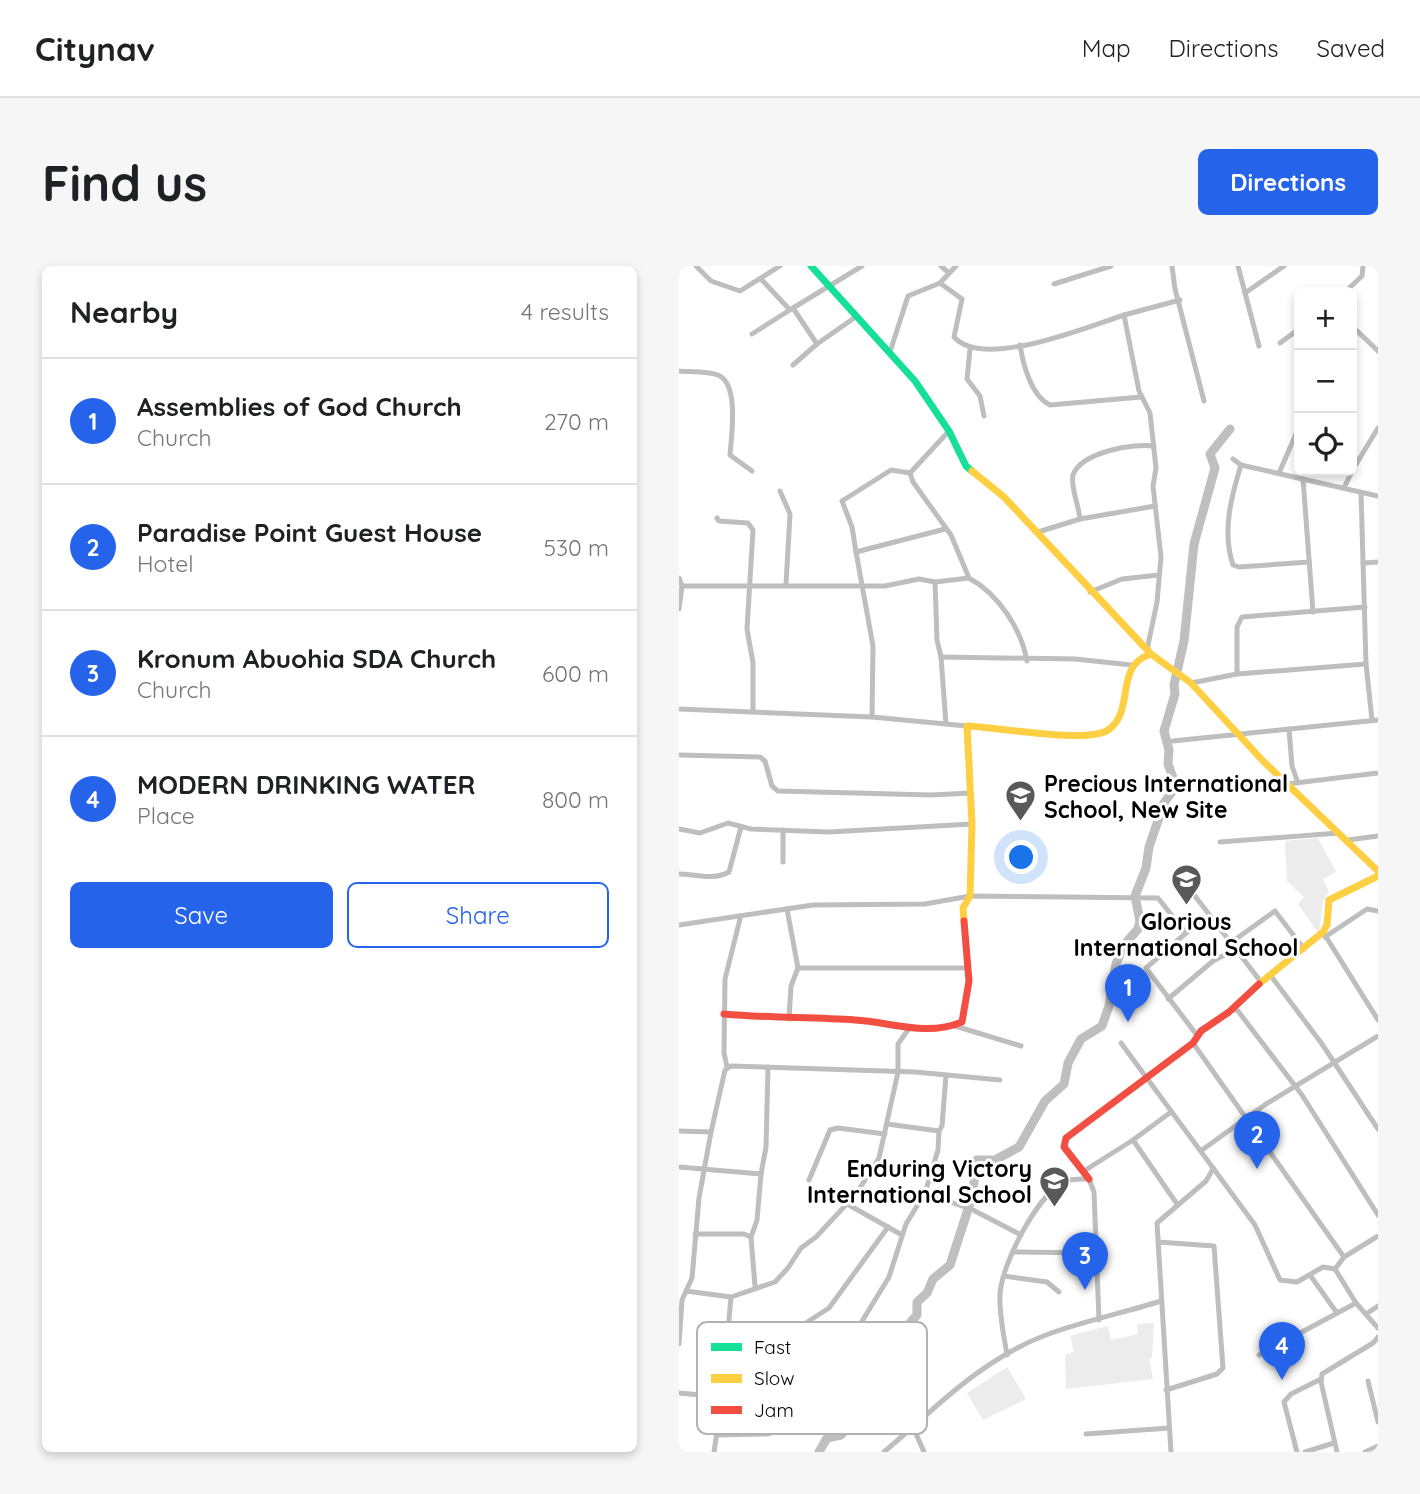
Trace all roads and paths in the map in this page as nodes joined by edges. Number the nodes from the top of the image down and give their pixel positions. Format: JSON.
{"nodes":[{"id":1,"x":695,"y":266,"type":"edge"},
{"id":2,"x":780,"y":266,"type":"edge"},
{"id":3,"x":811,"y":266,"type":"edge"},
{"id":4,"x":862,"y":266,"type":"edge"},
{"id":5,"x":941,"y":266,"type":"edge"},
{"id":6,"x":956,"y":266,"type":"edge"},
{"id":7,"x":1091,"y":266,"type":"edge"},
{"id":8,"x":1111,"y":266,"type":"edge"},
{"id":9,"x":1172,"y":266,"type":"edge"},
{"id":10,"x":1238,"y":266,"type":"edge"},
{"id":11,"x":1284,"y":266,"type":"edge"},
{"id":12,"x":1363,"y":266,"type":"edge"},
{"id":13,"x":949,"y":273,"type":"junction"},
{"id":14,"x":1088,"y":273,"type":"junction"},
{"id":15,"x":761,"y":279,"type":"junction"},
{"id":16,"x":940,"y":283,"type":"junction"},
{"id":17,"x":1054,"y":284,"type":"dead end"},
{"id":18,"x":1350,"y":287,"type":"edge"},
{"id":19,"x":831,"y":288,"type":"junction"},
{"id":20,"x":1245,"y":293,"type":"junction"},
{"id":21,"x":1180,"y":300,"type":"junction"},
{"id":22,"x":791,"y":309,"type":"junction"},
{"id":23,"x":1124,"y":315,"type":"junction"},
{"id":24,"x":857,"y":316,"type":"junction"},
{"id":25,"x":1357,"y":331,"type":"edge"},
{"id":26,"x":1294,"y":333,"type":"edge"},
{"id":27,"x":753,"y":334,"type":"dead end"},
{"id":28,"x":1280,"y":343,"type":"dead end"},
{"id":29,"x":817,"y":344,"type":"junction"},
{"id":30,"x":1020,"y":345,"type":"junction"},
{"id":31,"x":1259,"y":346,"type":"dead end"},
{"id":32,"x":970,"y":349,"type":"junction"},
{"id":33,"x":1378,"y":351,"type":"edge"},
{"id":34,"x":890,"y":352,"type":"junction"},
{"id":35,"x":793,"y":365,"type":"dead end"},
{"id":36,"x":679,"y":371,"type":"edge"},
{"id":37,"x":1141,"y":397,"type":"junction"},
{"id":38,"x":1204,"y":401,"type":"dead end"},
{"id":39,"x":984,"y":416,"type":"dead end"},
{"id":40,"x":1378,"y":428,"type":"edge"},
{"id":41,"x":949,"y":430,"type":"junction"},
{"id":42,"x":1294,"y":438,"type":"edge"},
{"id":43,"x":1154,"y":446,"type":"junction"},
{"id":44,"x":1233,"y":459,"type":"dead end"},
{"id":45,"x":1357,"y":463,"type":"edge"},
{"id":46,"x":1241,"y":465,"type":"junction"},
{"id":47,"x":753,"y":471,"type":"dead end"},
{"id":48,"x":910,"y":473,"type":"junction"},
{"id":49,"x":1279,"y":473,"type":"junction"},
{"id":50,"x":1350,"y":476,"type":"edge"},
{"id":51,"x":1303,"y":480,"type":"junction"},
{"id":52,"x":1344,"y":488,"type":"junction"},
{"id":53,"x":780,"y":491,"type":"dead end"},
{"id":54,"x":1361,"y":493,"type":"junction"},
{"id":55,"x":1378,"y":496,"type":"edge"},
{"id":56,"x":1155,"y":506,"type":"junction"},
{"id":57,"x":716,"y":518,"type":"dead end"},
{"id":58,"x":1080,"y":519,"type":"junction"},
{"id":59,"x":945,"y":529,"type":"junction"},
{"id":60,"x":1038,"y":532,"type":"junction"},
{"id":61,"x":856,"y":552,"type":"junction"},
{"id":62,"x":1309,"y":562,"type":"junction"},
{"id":63,"x":1378,"y":562,"type":"edge"},
{"id":64,"x":1363,"y":563,"type":"junction"},
{"id":65,"x":1159,"y":575,"type":"junction"},
{"id":66,"x":679,"y":578,"type":"edge"},
{"id":67,"x":969,"y":578,"type":"junction"},
{"id":68,"x":935,"y":582,"type":"junction"},
{"id":69,"x":786,"y":584,"type":"junction"},
{"id":70,"x":862,"y":584,"type":"junction"},
{"id":71,"x":751,"y":585,"type":"junction"},
{"id":72,"x":682,"y":586,"type":"junction"},
{"id":73,"x":1090,"y":592,"type":"junction"},
{"id":74,"x":1365,"y":607,"type":"junction"},
{"id":75,"x":679,"y":609,"type":"edge"},
{"id":76,"x":1313,"y":612,"type":"junction"},
{"id":77,"x":1149,"y":652,"type":"junction"},
{"id":78,"x":941,"y":657,"type":"junction"},
{"id":79,"x":1027,"y":661,"type":"junction"},
{"id":80,"x":1366,"y":664,"type":"junction"},
{"id":81,"x":1132,"y":665,"type":"junction"},
{"id":82,"x":1237,"y":674,"type":"junction"},
{"id":83,"x":1191,"y":683,"type":"junction"},
{"id":84,"x":679,"y":709,"type":"edge"},
{"id":85,"x":753,"y":710,"type":"junction"},
{"id":86,"x":872,"y":717,"type":"junction"},
{"id":87,"x":1375,"y":720,"type":"edge"},
{"id":88,"x":946,"y":724,"type":"junction"},
{"id":89,"x":967,"y":726,"type":"junction"},
{"id":90,"x":1289,"y":729,"type":"junction"},
{"id":91,"x":1241,"y":735,"type":"junction"},
{"id":92,"x":1173,"y":741,"type":"dead end"},
{"id":93,"x":679,"y":755,"type":"edge"},
{"id":94,"x":1378,"y":773,"type":"edge"},
{"id":95,"x":1298,"y":783,"type":"junction"},
{"id":96,"x":1287,"y":784,"type":"junction"},
{"id":97,"x":1206,"y":786,"type":"dead end"},
{"id":98,"x":971,"y":793,"type":"junction"},
{"id":99,"x":972,"y":824,"type":"junction"},
{"id":100,"x":741,"y":827,"type":"junction"},
{"id":101,"x":679,"y":829,"type":"edge"},
{"id":102,"x":783,"y":830,"type":"junction"},
{"id":103,"x":1340,"y":833,"type":"junction"},
{"id":104,"x":1378,"y":836,"type":"edge"},
{"id":105,"x":1348,"y":840,"type":"junction"},
{"id":106,"x":1220,"y":842,"type":"dead end"},
{"id":107,"x":783,"y":862,"type":"dead end"},
{"id":108,"x":1378,"y":871,"type":"edge"},
{"id":109,"x":679,"y":874,"type":"edge"},
{"id":110,"x":1378,"y":876,"type":"edge"},
{"id":111,"x":1185,"y":883,"type":"dead end"},
{"id":112,"x":970,"y":896,"type":"junction"},
{"id":113,"x":787,"y":909,"type":"junction"},
{"id":114,"x":1378,"y":911,"type":"edge"},
{"id":115,"x":1210,"y":918,"type":"junction"},
{"id":116,"x":740,"y":919,"type":"junction"},
{"id":117,"x":679,"y":925,"type":"edge"},
{"id":118,"x":1186,"y":933,"type":"junction"},
{"id":119,"x":1324,"y":935,"type":"junction"},
{"id":120,"x":1229,"y":944,"type":"junction"},
{"id":121,"x":1304,"y":949,"type":"junction"},
{"id":122,"x":1234,"y":950,"type":"junction"},
{"id":123,"x":798,"y":968,"type":"junction"},
{"id":124,"x":966,"y":968,"type":"junction"},
{"id":125,"x":1271,"y":976,"type":"junction"},
{"id":126,"x":1261,"y":982,"type":"junction"},
{"id":127,"x":1168,"y":999,"type":"junction"},
{"id":128,"x":1233,"y":1009,"type":"junction"},
{"id":129,"x":725,"y":1014,"type":"junction"},
{"id":130,"x":789,"y":1019,"type":"junction"},
{"id":131,"x":1378,"y":1020,"type":"edge"},
{"id":132,"x":955,"y":1026,"type":"junction"},
{"id":133,"x":911,"y":1027,"type":"junction"},
{"id":134,"x":1196,"y":1034,"type":"junction"},
{"id":135,"x":1378,"y":1037,"type":"edge"},
{"id":136,"x":1121,"y":1043,"type":"dead end"},
{"id":137,"x":1193,"y":1043,"type":"junction"},
{"id":138,"x":1021,"y":1046,"type":"dead end"},
{"id":139,"x":1334,"y":1064,"type":"junction"},
{"id":140,"x":727,"y":1067,"type":"junction"},
{"id":141,"x":768,"y":1067,"type":"junction"},
{"id":142,"x":898,"y":1072,"type":"junction"},
{"id":143,"x":946,"y":1075,"type":"junction"},
{"id":144,"x":1147,"y":1078,"type":"junction"},
{"id":145,"x":1000,"y":1080,"type":"dead end"},
{"id":146,"x":1294,"y":1087,"type":"junction"},
{"id":147,"x":1171,"y":1112,"type":"junction"},
{"id":148,"x":1244,"y":1119,"type":"junction"},
{"id":149,"x":887,"y":1124,"type":"junction"},
{"id":150,"x":1378,"y":1129,"type":"edge"},
{"id":151,"x":679,"y":1131,"type":"edge"},
{"id":152,"x":939,"y":1131,"type":"junction"},
{"id":153,"x":711,"y":1132,"type":"junction"},
{"id":154,"x":885,"y":1134,"type":"junction"},
{"id":155,"x":1133,"y":1140,"type":"junction"},
{"id":156,"x":1202,"y":1150,"type":"junction"},
{"id":157,"x":679,"y":1167,"type":"edge"},
{"id":158,"x":706,"y":1169,"type":"junction"},
{"id":159,"x":1213,"y":1169,"type":"junction"},
{"id":160,"x":1084,"y":1171,"type":"junction"},
{"id":161,"x":761,"y":1174,"type":"junction"},
{"id":162,"x":1089,"y":1179,"type":"junction"},
{"id":163,"x":809,"y":1180,"type":"dead end"},
{"id":164,"x":925,"y":1192,"type":"junction"},
{"id":165,"x":847,"y":1204,"type":"junction"},
{"id":166,"x":1177,"y":1204,"type":"junction"},
{"id":167,"x":1378,"y":1215,"type":"edge"},
{"id":168,"x":888,"y":1227,"type":"junction"},
{"id":169,"x":695,"y":1234,"type":"junction"},
{"id":170,"x":902,"y":1235,"type":"junction"},
{"id":171,"x":1021,"y":1235,"type":"junction"},
{"id":172,"x":1378,"y":1236,"type":"edge"},
{"id":173,"x":751,"y":1237,"type":"junction"},
{"id":174,"x":1158,"y":1242,"type":"junction"},
{"id":175,"x":1013,"y":1252,"type":"junction"},
{"id":176,"x":1094,"y":1253,"type":"junction"},
{"id":177,"x":1344,"y":1257,"type":"junction"},
{"id":178,"x":1335,"y":1269,"type":"junction"},
{"id":179,"x":1310,"y":1275,"type":"junction"},
{"id":180,"x":1004,"y":1276,"type":"junction"},
{"id":181,"x":755,"y":1286,"type":"junction"},
{"id":182,"x":686,"y":1291,"type":"junction"},
{"id":183,"x":1059,"y":1292,"type":"dead end"},
{"id":184,"x":731,"y":1297,"type":"junction"},
{"id":185,"x":681,"y":1299,"type":"edge"},
{"id":186,"x":1161,"y":1301,"type":"junction"},
{"id":187,"x":1356,"y":1303,"type":"junction"},
{"id":188,"x":1378,"y":1306,"type":"edge"},
{"id":189,"x":1337,"y":1313,"type":"junction"},
{"id":190,"x":1366,"y":1314,"type":"junction"},
{"id":191,"x":1099,"y":1320,"type":"junction"},
{"id":192,"x":729,"y":1322,"type":"edge"},
{"id":193,"x":809,"y":1322,"type":"edge"},
{"id":194,"x":864,"y":1322,"type":"edge"},
{"id":195,"x":1378,"y":1328,"type":"edge"},
{"id":196,"x":1378,"y":1337,"type":"edge"},
{"id":197,"x":679,"y":1344,"type":"edge"},
{"id":198,"x":1007,"y":1355,"type":"junction"},
{"id":199,"x":1259,"y":1355,"type":"dead end"},
{"id":200,"x":1321,"y":1379,"type":"junction"},
{"id":201,"x":1368,"y":1381,"type":"dead end"},
{"id":202,"x":1166,"y":1390,"type":"junction"},
{"id":203,"x":679,"y":1393,"type":"edge"},
{"id":204,"x":697,"y":1395,"type":"edge"},
{"id":205,"x":927,"y":1414,"type":"edge"},
{"id":206,"x":1378,"y":1422,"type":"edge"},
{"id":207,"x":1169,"y":1428,"type":"junction"},
{"id":208,"x":768,"y":1434,"type":"edge"},
{"id":209,"x":905,"y":1434,"type":"edge"},
{"id":210,"x":916,"y":1434,"type":"edge"},
{"id":211,"x":1086,"y":1434,"type":"dead end"},
{"id":212,"x":717,"y":1435,"type":"joint"},
{"id":213,"x":1335,"y":1443,"type":"junction"},
{"id":214,"x":1378,"y":1446,"type":"edge"},
{"id":215,"x":714,"y":1452,"type":"edge"},
{"id":216,"x":884,"y":1452,"type":"edge"},
{"id":217,"x":924,"y":1452,"type":"edge"},
{"id":218,"x":1171,"y":1452,"type":"edge"},
{"id":219,"x":1297,"y":1452,"type":"edge"},
{"id":220,"x":1305,"y":1452,"type":"edge"},
{"id":221,"x":1338,"y":1452,"type":"edge"},
{"id":222,"x":1365,"y":1452,"type":"edge"}],
"edges":[{"from":1,"to":15,"type":"street"},
{"from":2,"to":15,"type":"street"},
{"from":3,"to":19,"type":"street"},
{"from":4,"to":19,"type":"street"},
{"from":5,"to":13,"type":"street"},
{"from":6,"to":13,"type":"street"},
{"from":7,"to":14,"type":"street"},
{"from":8,"to":14,"type":"street"},
{"from":9,"to":21,"type":"street"},
{"from":10,"to":20,"type":"street"},
{"from":11,"to":20,"type":"street"},
{"from":12,"to":18,"type":"street"},
{"from":13,"to":16,"type":"street"},
{"from":14,"to":17,"type":"street"},
{"from":15,"to":22,"type":"street"},
{"from":16,"to":32,"type":"street"},
{"from":16,"to":34,"type":"street"},
{"from":19,"to":22,"type":"street"},
{"from":19,"to":24,"type":"street"},
{"from":20,"to":31,"type":"street"},
{"from":21,"to":23,"type":"street"},
{"from":21,"to":38,"type":"street"},
{"from":22,"to":27,"type":"street"},
{"from":22,"to":29,"type":"street"},
{"from":23,"to":30,"type":"street"},
{"from":23,"to":37,"type":"street"},
{"from":24,"to":29,"type":"street"},
{"from":24,"to":34,"type":"street"},
{"from":25,"to":33,"type":"street"},
{"from":26,"to":28,"type":"street"},
{"from":29,"to":35,"type":"street"},
{"from":30,"to":32,"type":"street"},
{"from":30,"to":37,"type":"street"},
{"from":32,"to":39,"type":"street"},
{"from":34,"to":41,"type":"street"},
{"from":36,"to":47,"type":"street"},
{"from":37,"to":43,"type":"street"},
{"from":40,"to":45,"type":"street"},
{"from":41,"to":48,"type":"street"},
{"from":41,"to":60,"type":"street"},
{"from":42,"to":49,"type":"street"},
{"from":43,"to":56,"type":"street"},
{"from":43,"to":58,"type":"street"},
{"from":44,"to":46,"type":"street"},
{"from":46,"to":49,"type":"street"},
{"from":46,"to":62,"type":"street"},
{"from":48,"to":59,"type":"street"},
{"from":48,"to":61,"type":"street"},
{"from":49,"to":51,"type":"street"},
{"from":50,"to":52,"type":"street"},
{"from":51,"to":52,"type":"street"},
{"from":51,"to":62,"type":"street"},
{"from":52,"to":54,"type":"street"},
{"from":53,"to":69,"type":"street"},
{"from":54,"to":55,"type":"street"},
{"from":54,"to":64,"type":"street"},
{"from":56,"to":58,"type":"street"},
{"from":56,"to":65,"type":"street"},
{"from":57,"to":71,"type":"street"},
{"from":58,"to":60,"type":"street"},
{"from":59,"to":61,"type":"street"},
{"from":59,"to":67,"type":"street"},
{"from":60,"to":73,"type":"street"},
{"from":61,"to":70,"type":"street"},
{"from":62,"to":76,"type":"street"},
{"from":63,"to":64,"type":"street"},
{"from":64,"to":74,"type":"street"},
{"from":65,"to":73,"type":"street"},
{"from":65,"to":77,"type":"street"},
{"from":66,"to":72,"type":"street"},
{"from":67,"to":68,"type":"street"},
{"from":67,"to":79,"type":"street"},
{"from":68,"to":70,"type":"street"},
{"from":68,"to":78,"type":"street"},
{"from":69,"to":70,"type":"street"},
{"from":69,"to":71,"type":"street"},
{"from":70,"to":86,"type":"street"},
{"from":71,"to":72,"type":"street"},
{"from":71,"to":85,"type":"street"},
{"from":72,"to":75,"type":"street"},
{"from":73,"to":77,"type":"street"},
{"from":74,"to":76,"type":"street"},
{"from":74,"to":80,"type":"street"},
{"from":76,"to":82,"type":"street"},
{"from":77,"to":81,"type":"street"},
{"from":77,"to":83,"type":"street"},
{"from":78,"to":79,"type":"street"},
{"from":78,"to":88,"type":"street"},
{"from":79,"to":81,"type":"street"},
{"from":80,"to":82,"type":"street"},
{"from":80,"to":87,"type":"street"},
{"from":81,"to":89,"type":"street"},
{"from":82,"to":83,"type":"street"},
{"from":83,"to":91,"type":"street"},
{"from":84,"to":85,"type":"street"},
{"from":85,"to":86,"type":"street"},
{"from":86,"to":88,"type":"street"},
{"from":87,"to":90,"type":"street"},
{"from":88,"to":89,"type":"street"},
{"from":89,"to":98,"type":"street"},
{"from":90,"to":91,"type":"street"},
{"from":90,"to":95,"type":"street"},
{"from":91,"to":92,"type":"street"},
{"from":91,"to":96,"type":"street"},
{"from":93,"to":98,"type":"street"},
{"from":94,"to":95,"type":"street"},
{"from":95,"to":96,"type":"street"},
{"from":96,"to":97,"type":"street"},
{"from":96,"to":103,"type":"street"},
{"from":98,"to":99,"type":"street"},
{"from":99,"to":102,"type":"street"},
{"from":99,"to":112,"type":"street"},
{"from":100,"to":101,"type":"street"},
{"from":100,"to":102,"type":"street"},
{"from":100,"to":109,"type":"street"},
{"from":102,"to":107,"type":"street"},
{"from":103,"to":105,"type":"street"},
{"from":103,"to":106,"type":"street"},
{"from":104,"to":105,"type":"street"},
{"from":105,"to":108,"type":"street"},
{"from":110,"to":119,"type":"street"},
{"from":111,"to":115,"type":"street"},
{"from":112,"to":113,"type":"street"},
{"from":112,"to":118,"type":"street"},
{"from":112,"to":124,"type":"street"},
{"from":113,"to":116,"type":"street"},
{"from":113,"to":123,"type":"street"},
{"from":114,"to":119,"type":"street"},
{"from":115,"to":118,"type":"street"},
{"from":115,"to":120,"type":"street"},
{"from":116,"to":117,"type":"street"},
{"from":116,"to":129,"type":"street"},
{"from":118,"to":127,"type":"street"},
{"from":119,"to":121,"type":"street"},
{"from":119,"to":131,"type":"street"},
{"from":120,"to":121,"type":"street"},
{"from":120,"to":122,"type":"street"},
{"from":121,"to":125,"type":"street"},
{"from":122,"to":126,"type":"street"},
{"from":122,"to":127,"type":"street"},
{"from":123,"to":124,"type":"street"},
{"from":123,"to":130,"type":"street"},
{"from":124,"to":132,"type":"street"},
{"from":125,"to":126,"type":"street"},
{"from":125,"to":139,"type":"street"},
{"from":126,"to":128,"type":"street"},
{"from":127,"to":134,"type":"street"},
{"from":128,"to":134,"type":"street"},
{"from":128,"to":146,"type":"street"},
{"from":129,"to":130,"type":"street"},
{"from":129,"to":140,"type":"street"},
{"from":130,"to":133,"type":"street"},
{"from":132,"to":133,"type":"street"},
{"from":132,"to":138,"type":"street"},
{"from":133,"to":142,"type":"street"},
{"from":134,"to":137,"type":"street"},
{"from":135,"to":139,"type":"street"},
{"from":136,"to":144,"type":"street"},
{"from":137,"to":144,"type":"street"},
{"from":137,"to":148,"type":"street"},
{"from":139,"to":146,"type":"street"},
{"from":139,"to":150,"type":"street"},
{"from":140,"to":141,"type":"street"},
{"from":140,"to":153,"type":"street"},
{"from":141,"to":142,"type":"street"},
{"from":141,"to":161,"type":"street"},
{"from":142,"to":143,"type":"street"},
{"from":142,"to":149,"type":"street"},
{"from":143,"to":145,"type":"street"},
{"from":143,"to":152,"type":"street"},
{"from":144,"to":147,"type":"street"},
{"from":144,"to":160,"type":"street"},
{"from":146,"to":148,"type":"street"},
{"from":146,"to":167,"type":"street"},
{"from":147,"to":155,"type":"street"},
{"from":147,"to":156,"type":"street"},
{"from":148,"to":156,"type":"street"},
{"from":148,"to":177,"type":"street"},
{"from":149,"to":152,"type":"street"},
{"from":149,"to":154,"type":"street"},
{"from":151,"to":153,"type":"street"},
{"from":152,"to":164,"type":"street"},
{"from":153,"to":158,"type":"street"},
{"from":154,"to":163,"type":"street"},
{"from":154,"to":165,"type":"street"},
{"from":155,"to":160,"type":"street"},
{"from":155,"to":166,"type":"street"},
{"from":156,"to":159,"type":"street"},
{"from":157,"to":158,"type":"street"},
{"from":158,"to":161,"type":"street"},
{"from":158,"to":169,"type":"street"},
{"from":159,"to":166,"type":"street"},
{"from":159,"to":179,"type":"street"},
{"from":160,"to":162,"type":"street"},
{"from":161,"to":173,"type":"street"},
{"from":162,"to":171,"type":"street"},
{"from":162,"to":176,"type":"street"},
{"from":164,"to":170,"type":"street"},
{"from":164,"to":171,"type":"street"},
{"from":165,"to":168,"type":"street"},
{"from":165,"to":181,"type":"street"},
{"from":166,"to":174,"type":"street"},
{"from":168,"to":170,"type":"street"},
{"from":168,"to":193,"type":"street"},
{"from":169,"to":173,"type":"street"},
{"from":169,"to":182,"type":"street"},
{"from":170,"to":194,"type":"street"},
{"from":171,"to":175,"type":"street"},
{"from":172,"to":177,"type":"street"},
{"from":173,"to":181,"type":"street"},
{"from":174,"to":186,"type":"street"},
{"from":174,"to":202,"type":"street"},
{"from":175,"to":176,"type":"street"},
{"from":175,"to":180,"type":"street"},
{"from":176,"to":191,"type":"street"},
{"from":177,"to":178,"type":"street"},
{"from":178,"to":179,"type":"street"},
{"from":178,"to":187,"type":"street"},
{"from":179,"to":189,"type":"street"},
{"from":180,"to":183,"type":"street"},
{"from":180,"to":198,"type":"street"},
{"from":181,"to":184,"type":"street"},
{"from":182,"to":184,"type":"street"},
{"from":182,"to":185,"type":"street"},
{"from":184,"to":192,"type":"street"},
{"from":185,"to":197,"type":"street"},
{"from":186,"to":191,"type":"street"},
{"from":186,"to":202,"type":"street"},
{"from":187,"to":189,"type":"street"},
{"from":187,"to":190,"type":"street"},
{"from":188,"to":190,"type":"street"},
{"from":189,"to":199,"type":"street"},
{"from":190,"to":195,"type":"street"},
{"from":191,"to":198,"type":"street"},
{"from":196,"to":200,"type":"street"},
{"from":198,"to":205,"type":"street"},
{"from":200,"to":213,"type":"street"},
{"from":200,"to":219,"type":"street"},
{"from":201,"to":206,"type":"street"},
{"from":202,"to":207,"type":"street"},
{"from":203,"to":204,"type":"street"},
{"from":207,"to":211,"type":"street"},
{"from":207,"to":218,"type":"street"},
{"from":208,"to":212,"type":"street"},
{"from":209,"to":216,"type":"street"},
{"from":210,"to":217,"type":"street"},
{"from":212,"to":215,"type":"street"},
{"from":213,"to":220,"type":"street"},
{"from":213,"to":221,"type":"street"},
{"from":214,"to":222,"type":"street"}]}
